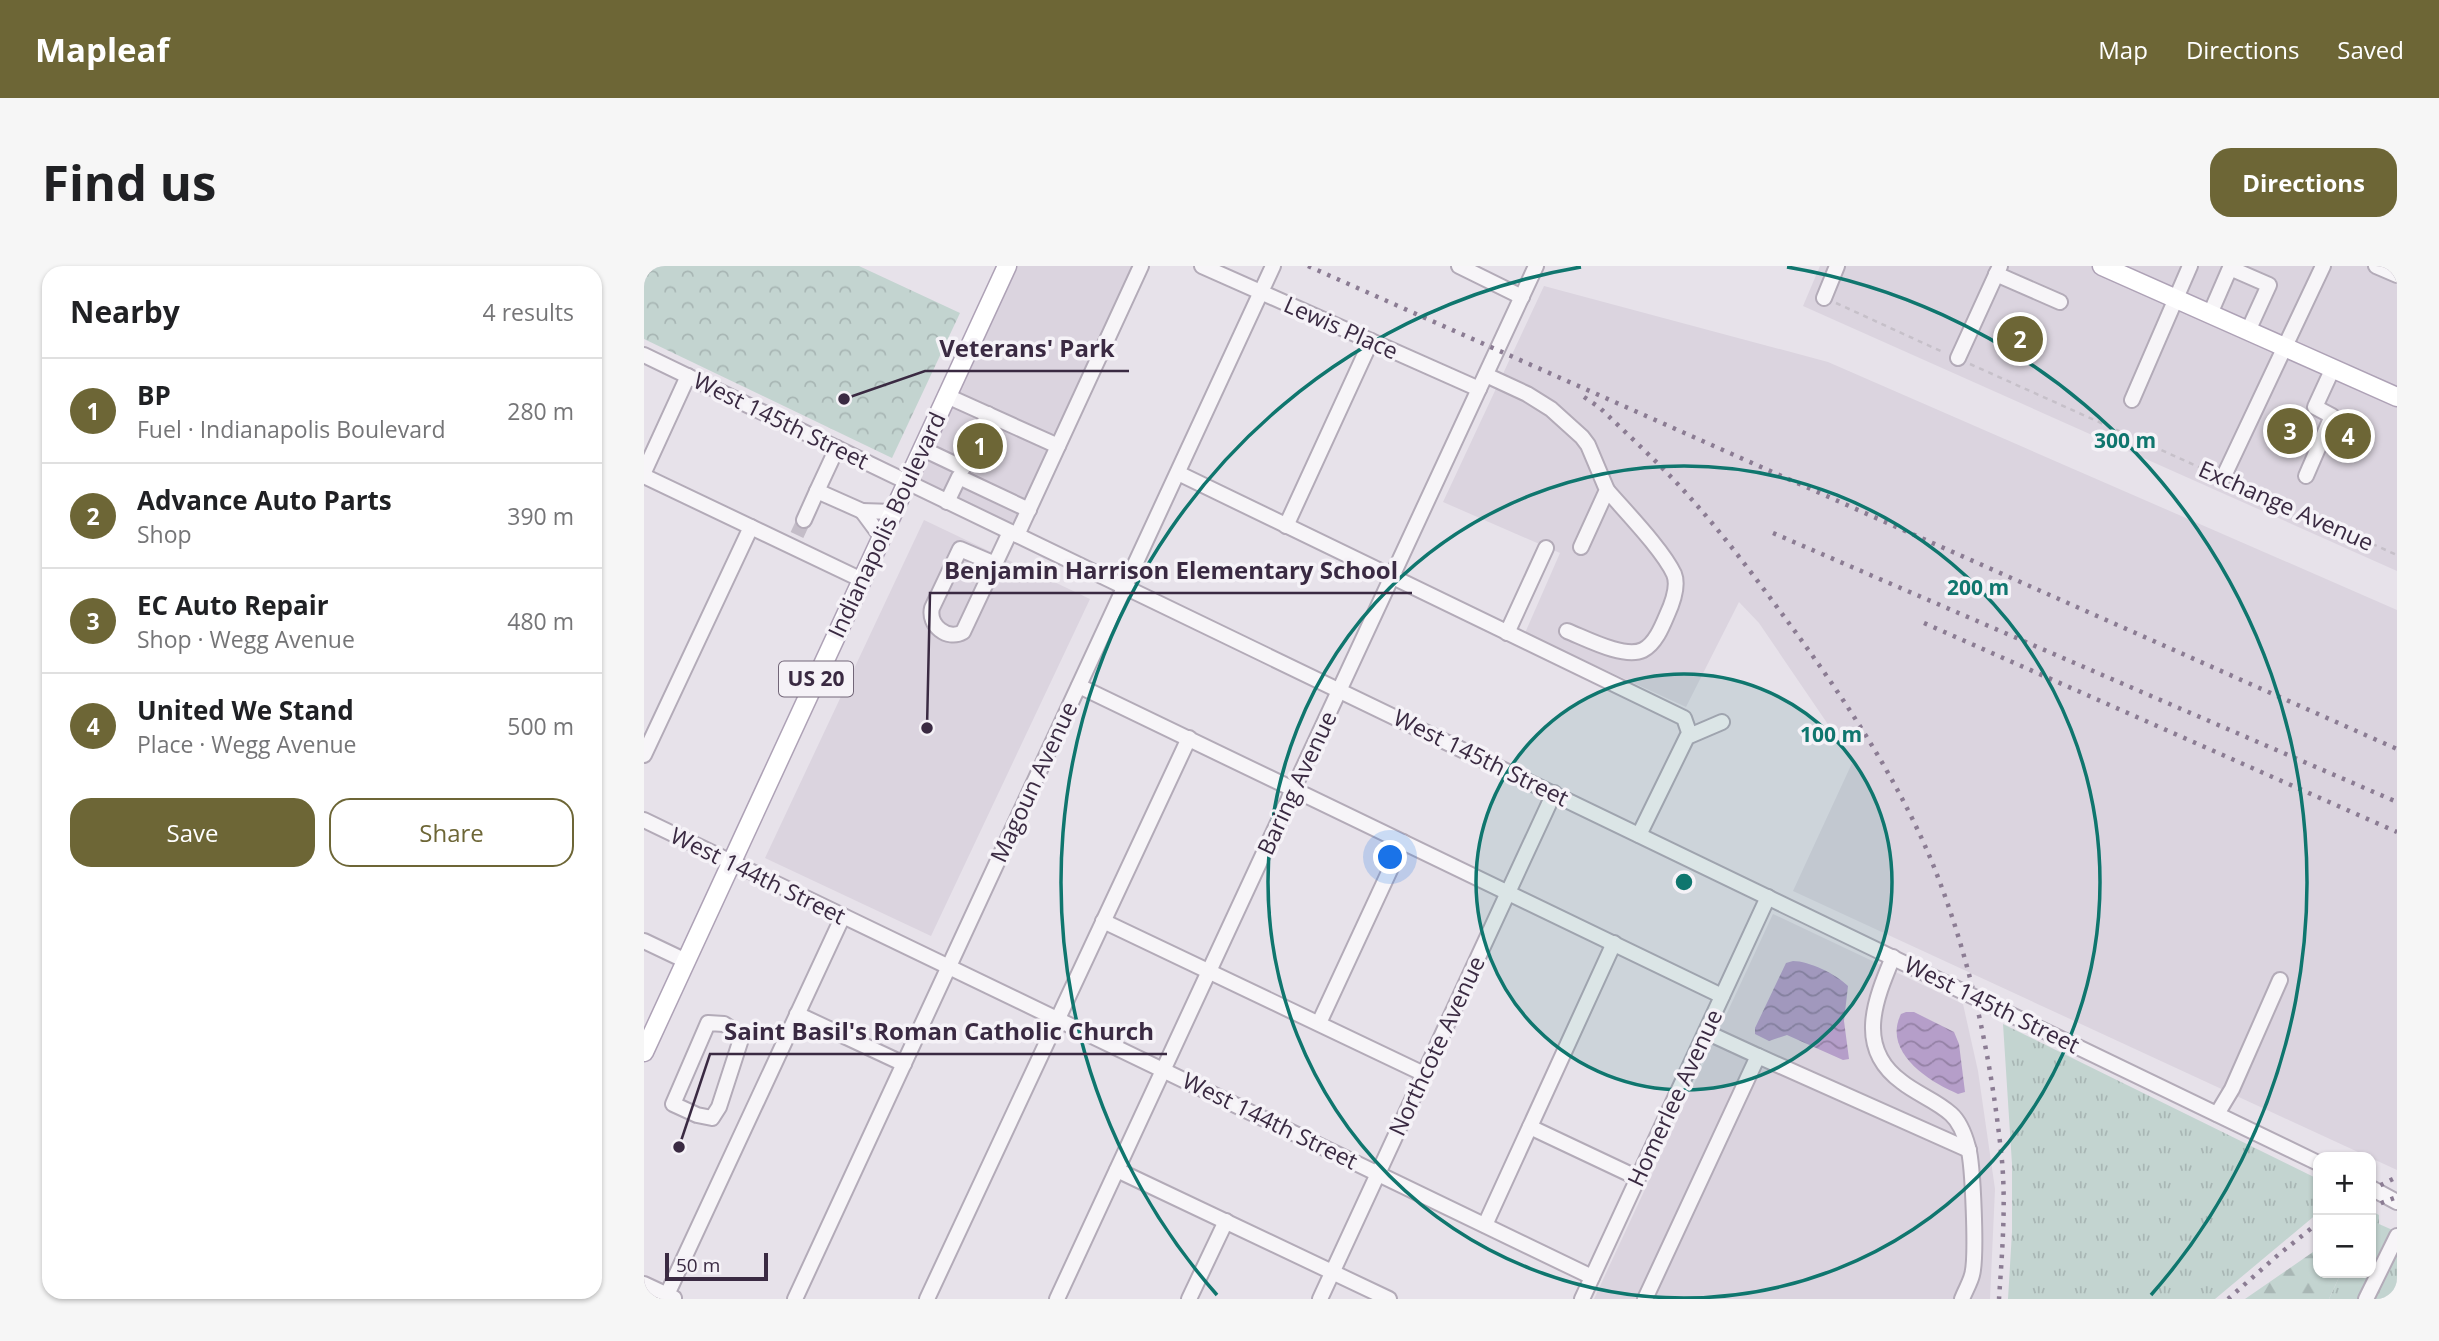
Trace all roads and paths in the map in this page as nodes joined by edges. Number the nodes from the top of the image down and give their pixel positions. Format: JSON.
{"nodes":[{"id":1,"x":1007,"y":266,"type":"edge"},
{"id":2,"x":1141,"y":266,"type":"edge"},
{"id":3,"x":1202,"y":266,"type":"edge"},
{"id":4,"x":1273,"y":266,"type":"edge"},
{"id":5,"x":1459,"y":266,"type":"edge"},
{"id":6,"x":1536,"y":266,"type":"edge"},
{"id":7,"x":1837,"y":266,"type":"edge"},
{"id":8,"x":2102,"y":266,"type":"edge"},
{"id":9,"x":2189,"y":266,"type":"edge"},
{"id":10,"x":2323,"y":266,"type":"edge"},
{"id":11,"x":2376,"y":266,"type":"edge"},
{"id":12,"x":1998,"y":270,"type":"edge"},
{"id":13,"x":2133,"y":272,"type":"edge"},
{"id":14,"x":2397,"y":275,"type":"edge"},
{"id":15,"x":1261,"y":293,"type":"junction"},
{"id":16,"x":1522,"y":297,"type":"junction"},
{"id":17,"x":1824,"y":298,"type":"joint"},
{"id":18,"x":2176,"y":299,"type":"junction"},
{"id":19,"x":2060,"y":302,"type":"dead end"},
{"id":20,"x":2210,"y":314,"type":"junction"},
{"id":21,"x":2248,"y":331,"type":"junction"},
{"id":22,"x":1371,"y":341,"type":"junction"},
{"id":23,"x":2285,"y":347,"type":"junction"},
{"id":24,"x":644,"y":355,"type":"edge"},
{"id":25,"x":1958,"y":358,"type":"junction"},
{"id":26,"x":2333,"y":368,"type":"junction"},
{"id":27,"x":1486,"y":375,"type":"junction"},
{"id":28,"x":688,"y":376,"type":"junction"},
{"id":29,"x":1479,"y":389,"type":"junction"},
{"id":30,"x":947,"y":396,"type":"junction"},
{"id":31,"x":2397,"y":397,"type":"edge"},
{"id":32,"x":2132,"y":400,"type":"dead end"},
{"id":33,"x":988,"y":414,"type":"junction"},
{"id":34,"x":981,"y":431,"type":"tunnel mouth"},
{"id":35,"x":1058,"y":446,"type":"junction"},
{"id":36,"x":837,"y":448,"type":"junction"},
{"id":37,"x":923,"y":449,"type":"junction"},
{"id":38,"x":963,"y":468,"type":"junction"},
{"id":39,"x":1178,"y":473,"type":"junction"},
{"id":40,"x":644,"y":474,"type":"edge"},
{"id":41,"x":2306,"y":476,"type":"dead end"},
{"id":42,"x":2223,"y":478,"type":"junction"},
{"id":43,"x":907,"y":482,"type":"junction"},
{"id":44,"x":1607,"y":490,"type":"junction"},
{"id":45,"x":817,"y":491,"type":"junction"},
{"id":46,"x":947,"y":502,"type":"junction"},
{"id":47,"x":1029,"y":510,"type":"junction"},
{"id":48,"x":862,"y":512,"type":"junction"},
{"id":49,"x":893,"y":512,"type":"junction"},
{"id":50,"x":804,"y":520,"type":"tunnel mouth"},
{"id":51,"x":1286,"y":526,"type":"junction"},
{"id":52,"x":751,"y":527,"type":"junction"},
{"id":53,"x":1013,"y":534,"type":"junction"},
{"id":54,"x":882,"y":538,"type":"junction"},
{"id":55,"x":1581,"y":547,"type":"dead end"},
{"id":56,"x":1546,"y":548,"type":"dead end"},
{"id":57,"x":2397,"y":555,"type":"edge"},
{"id":58,"x":995,"y":564,"type":"junction"},
{"id":59,"x":1393,"y":577,"type":"junction"},
{"id":60,"x":862,"y":580,"type":"junction"},
{"id":61,"x":1125,"y":587,"type":"junction"},
{"id":62,"x":1567,"y":631,"type":"dead end"},
{"id":63,"x":1507,"y":633,"type":"junction"},
{"id":64,"x":1079,"y":686,"type":"junction"},
{"id":65,"x":1340,"y":690,"type":"junction"},
{"id":66,"x":1722,"y":722,"type":"dead end"},
{"id":67,"x":1690,"y":734,"type":"junction"},
{"id":68,"x":1189,"y":738,"type":"junction"},
{"id":69,"x":644,"y":755,"type":"edge"},
{"id":70,"x":1294,"y":789,"type":"junction"},
{"id":71,"x":1554,"y":793,"type":"junction"},
{"id":72,"x":644,"y":820,"type":"edge"},
{"id":73,"x":1639,"y":835,"type":"junction"},
{"id":74,"x":1403,"y":842,"type":"junction"},
{"id":75,"x":731,"y":863,"type":"junction"},
{"id":76,"x":1508,"y":892,"type":"junction"},
{"id":77,"x":1768,"y":897,"type":"junction"},
{"id":78,"x":843,"y":916,"type":"junction"},
{"id":79,"x":1103,"y":921,"type":"junction"},
{"id":80,"x":644,"y":941,"type":"edge"},
{"id":81,"x":1614,"y":943,"type":"junction"},
{"id":82,"x":1893,"y":957,"type":"junction"},
{"id":83,"x":686,"y":961,"type":"junction"},
{"id":84,"x":949,"y":967,"type":"junction"},
{"id":85,"x":1209,"y":972,"type":"junction"},
{"id":86,"x":2280,"y":979,"type":"dead end"},
{"id":87,"x":1722,"y":996,"type":"junction"},
{"id":88,"x":797,"y":1014,"type":"junction"},
{"id":89,"x":1057,"y":1018,"type":"junction"},
{"id":90,"x":1319,"y":1023,"type":"junction"},
{"id":91,"x":1706,"y":1032,"type":"junction"},
{"id":92,"x":644,"y":1052,"type":"edge"},
{"id":93,"x":1758,"y":1056,"type":"junction"},
{"id":94,"x":904,"y":1064,"type":"junction"},
{"id":95,"x":1163,"y":1069,"type":"junction"},
{"id":96,"x":1424,"y":1073,"type":"junction"},
{"id":97,"x":719,"y":1107,"type":"joint"},
{"id":98,"x":2217,"y":1114,"type":"junction"},
{"id":99,"x":1530,"y":1127,"type":"junction"},
{"id":100,"x":1969,"y":1150,"type":"junction"},
{"id":101,"x":2313,"y":1161,"type":"edge"},
{"id":102,"x":1117,"y":1170,"type":"junction"},
{"id":103,"x":1378,"y":1174,"type":"junction"},
{"id":104,"x":1638,"y":1178,"type":"junction"},
{"id":105,"x":2376,"y":1191,"type":"edge"},
{"id":106,"x":2394,"y":1201,"type":"edge"},
{"id":107,"x":1226,"y":1221,"type":"junction"},
{"id":108,"x":1485,"y":1225,"type":"junction"},
{"id":109,"x":2397,"y":1236,"type":"edge"},
{"id":110,"x":1332,"y":1272,"type":"junction"},
{"id":111,"x":1592,"y":1277,"type":"junction"},
{"id":112,"x":644,"y":1284,"type":"edge"},
{"id":113,"x":670,"y":1298,"type":"edge"},
{"id":114,"x":795,"y":1299,"type":"edge"},
{"id":115,"x":927,"y":1299,"type":"edge"},
{"id":116,"x":1057,"y":1299,"type":"edge"},
{"id":117,"x":1189,"y":1299,"type":"edge"},
{"id":118,"x":1320,"y":1299,"type":"edge"},
{"id":119,"x":1389,"y":1299,"type":"edge"},
{"id":120,"x":1582,"y":1299,"type":"edge"},
{"id":121,"x":1645,"y":1299,"type":"edge"},
{"id":122,"x":1962,"y":1299,"type":"edge"},
{"id":123,"x":2366,"y":1299,"type":"edge"}],
"edges":[{"from":1,"to":30,"type":"main road","name":"Indianapolis Boulevard","number":"US 20"},
{"from":2,"to":35,"type":"street"},
{"from":3,"to":15,"type":"street","name":"Lewis Place"},
{"from":4,"to":15,"type":"street","name":"Magoun Avenue"},
{"from":5,"to":16,"type":"street"},
{"from":6,"to":16,"type":"street","name":"Baring Avenue"},
{"from":7,"to":17,"type":"street"},
{"from":8,"to":13,"type":"main road"},
{"from":9,"to":18,"type":"street"},
{"from":10,"to":23,"type":"street"},
{"from":11,"to":14,"type":"street"},
{"from":12,"to":19,"type":"street"},
{"from":12,"to":25,"type":"street"},
{"from":13,"to":18,"type":"main road"},
{"from":15,"to":22,"type":"street","name":"Lewis Place"},
{"from":15,"to":39,"type":"street","name":"Magoun Avenue"},
{"from":16,"to":27,"type":"street","name":"Baring Avenue"},
{"from":17,"to":25,"type":"path","name":"Exchange Avenue"},
{"from":18,"to":20,"type":"main road"},
{"from":18,"to":32,"type":"street"},
{"from":20,"to":21,"type":"main road"},
{"from":20,"to":21,"type":"street"},
{"from":21,"to":23,"type":"main road"},
{"from":22,"to":29,"type":"street","name":"Lewis Place"},
{"from":22,"to":51,"type":"street"},
{"from":23,"to":26,"type":"main road"},
{"from":23,"to":42,"type":"street"},
{"from":24,"to":28,"type":"street","name":"West 145th Street"},
{"from":25,"to":42,"type":"path","name":"Exchange Avenue"},
{"from":26,"to":31,"type":"main road"},
{"from":26,"to":41,"type":"street"},
{"from":27,"to":29,"type":"street","name":"Baring Avenue"},
{"from":27,"to":44,"type":"street"},
{"from":28,"to":36,"type":"street","name":"West 145th Street"},
{"from":28,"to":40,"type":"street"},
{"from":29,"to":59,"type":"street","name":"Baring Avenue"},
{"from":30,"to":33,"type":"street"},
{"from":30,"to":37,"type":"main road","name":"Indianapolis Boulevard","number":"US 20"},
{"from":33,"to":34,"type":"street"},
{"from":33,"to":35,"type":"street"},
{"from":35,"to":47,"type":"street"},
{"from":36,"to":43,"type":"street","name":"West 145th Street"},
{"from":36,"to":45,"type":"street"},
{"from":37,"to":38,"type":"street"},
{"from":37,"to":43,"type":"main road","name":"Indianapolis Boulevard","number":"US 20"},
{"from":38,"to":46,"type":"street"},
{"from":38,"to":47,"type":"street"},
{"from":39,"to":51,"type":"street"},
{"from":39,"to":61,"type":"street","name":"Magoun Avenue"},
{"from":40,"to":52,"type":"street"},
{"from":42,"to":57,"type":"path","name":"Exchange Avenue"},
{"from":43,"to":46,"type":"street","name":"West 145th Street"},
{"from":43,"to":49,"type":"main road","name":"Indianapolis Boulevard","number":"US 20"},
{"from":44,"to":55,"type":"street"},
{"from":44,"to":62,"type":"street"},
{"from":45,"to":48,"type":"street"},
{"from":45,"to":50,"type":"street"},
{"from":46,"to":53,"type":"street","name":"West 145th Street"},
{"from":47,"to":53,"type":"street"},
{"from":48,"to":49,"type":"street"},
{"from":48,"to":54,"type":"street"},
{"from":49,"to":54,"type":"main road","name":"Indianapolis Boulevard","number":"US 20"},
{"from":51,"to":59,"type":"street"},
{"from":52,"to":60,"type":"street"},
{"from":52,"to":69,"type":"street"},
{"from":53,"to":58,"type":"street"},
{"from":53,"to":61,"type":"street","name":"West 145th Street"},
{"from":54,"to":60,"type":"main road","name":"Indianapolis Boulevard","number":"US 20"},
{"from":56,"to":63,"type":"street"},
{"from":58,"to":58,"type":"street"},
{"from":59,"to":63,"type":"street"},
{"from":59,"to":65,"type":"street","name":"Baring Avenue"},
{"from":60,"to":75,"type":"main road","name":"Indianapolis Boulevard","number":"US 20"},
{"from":61,"to":64,"type":"street","name":"Magoun Avenue"},
{"from":61,"to":65,"type":"street","name":"West 145th Street"},
{"from":63,"to":67,"type":"street"},
{"from":64,"to":68,"type":"street"},
{"from":64,"to":84,"type":"street","name":"Magoun Avenue"},
{"from":65,"to":70,"type":"street","name":"Baring Avenue"},
{"from":65,"to":71,"type":"street","name":"West 145th Street"},
{"from":66,"to":67,"type":"street"},
{"from":67,"to":73,"type":"street"},
{"from":68,"to":70,"type":"street"},
{"from":68,"to":79,"type":"street"},
{"from":70,"to":74,"type":"street"},
{"from":70,"to":85,"type":"street","name":"Baring Avenue"},
{"from":71,"to":73,"type":"street","name":"West 145th Street"},
{"from":71,"to":76,"type":"street","name":"Northcote Avenue"},
{"from":72,"to":75,"type":"street","name":"West 144th Street"},
{"from":73,"to":77,"type":"street","name":"West 145th Street"},
{"from":74,"to":76,"type":"street"},
{"from":74,"to":90,"type":"street"},
{"from":75,"to":78,"type":"street","name":"West 144th Street"},
{"from":75,"to":83,"type":"main road","name":"Indianapolis Boulevard","number":"US 20"},
{"from":76,"to":81,"type":"street"},
{"from":76,"to":96,"type":"street","name":"Northcote Avenue"},
{"from":77,"to":82,"type":"street","name":"West 145th Street"},
{"from":77,"to":87,"type":"street","name":"Homerlee Avenue"},
{"from":78,"to":84,"type":"street","name":"West 144th Street"},
{"from":78,"to":88,"type":"street"},
{"from":79,"to":85,"type":"street"},
{"from":79,"to":89,"type":"street"},
{"from":80,"to":83,"type":"street"},
{"from":81,"to":87,"type":"street"},
{"from":81,"to":99,"type":"street"},
{"from":82,"to":98,"type":"street","name":"West 145th Street"},
{"from":82,"to":100,"type":"street"},
{"from":83,"to":92,"type":"main road","name":"Indianapolis Boulevard","number":"US 20"},
{"from":84,"to":89,"type":"street","name":"West 144th Street"},
{"from":84,"to":94,"type":"street","name":"Magoun Avenue"},
{"from":85,"to":90,"type":"street"},
{"from":85,"to":95,"type":"street","name":"Baring Avenue"},
{"from":86,"to":98,"type":"street"},
{"from":87,"to":91,"type":"street","name":"Homerlee Avenue"},
{"from":88,"to":94,"type":"street"},
{"from":88,"to":113,"type":"street"},
{"from":89,"to":95,"type":"street","name":"West 144th Street"},
{"from":89,"to":115,"type":"street"},
{"from":90,"to":96,"type":"street"},
{"from":91,"to":93,"type":"street"},
{"from":91,"to":104,"type":"street","name":"Homerlee Avenue"},
{"from":93,"to":100,"type":"street"},
{"from":93,"to":121,"type":"street"},
{"from":94,"to":114,"type":"street","name":"Magoun Avenue"},
{"from":95,"to":102,"type":"street","name":"Baring Avenue"},
{"from":95,"to":103,"type":"street","name":"West 144th Street"},
{"from":96,"to":103,"type":"street","name":"Northcote Avenue"},
{"from":97,"to":97,"type":"street"},
{"from":98,"to":101,"type":"street","name":"West 145th Street"},
{"from":99,"to":104,"type":"street"},
{"from":99,"to":108,"type":"street"},
{"from":100,"to":122,"type":"street"},
{"from":102,"to":107,"type":"street"},
{"from":102,"to":116,"type":"street","name":"Baring Avenue"},
{"from":103,"to":108,"type":"street","name":"West 144th Street"},
{"from":103,"to":110,"type":"street","name":"Northcote Avenue"},
{"from":104,"to":111,"type":"street","name":"Homerlee Avenue"},
{"from":105,"to":106,"type":"street"},
{"from":107,"to":110,"type":"street"},
{"from":107,"to":117,"type":"street"},
{"from":108,"to":111,"type":"street","name":"West 144th Street"},
{"from":109,"to":123,"type":"street"},
{"from":110,"to":118,"type":"street","name":"Northcote Avenue"},
{"from":110,"to":119,"type":"street"},
{"from":111,"to":120,"type":"street","name":"Homerlee Avenue"},
{"from":112,"to":113,"type":"street"}]}
